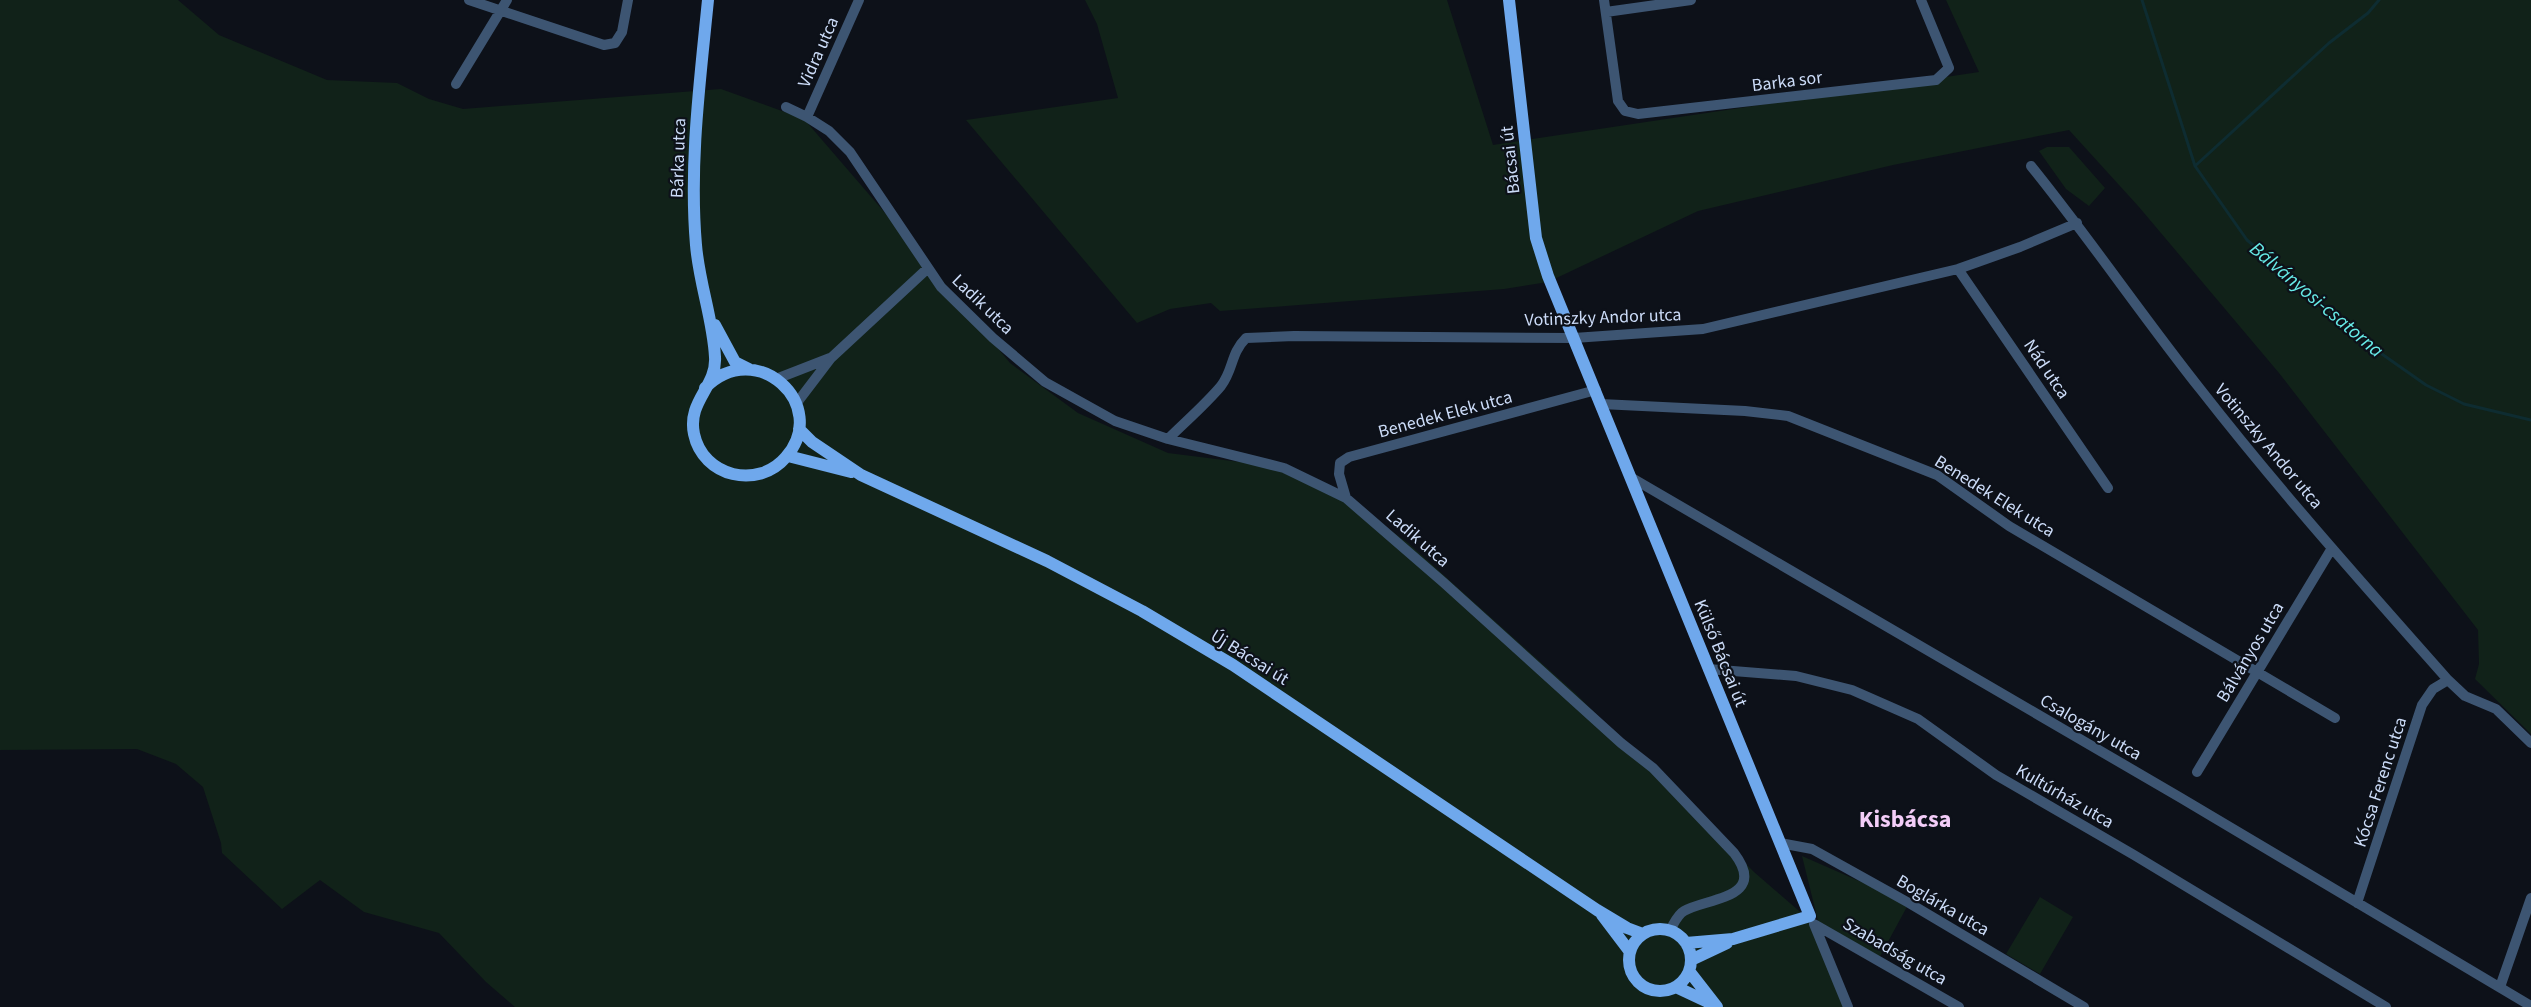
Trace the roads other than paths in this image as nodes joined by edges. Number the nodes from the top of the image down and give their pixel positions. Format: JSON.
{"nodes":[{"id":1,"x":470,"y":0,"type":"edge"},
{"id":2,"x":507,"y":0,"type":"edge"},
{"id":3,"x":628,"y":0,"type":"edge"},
{"id":4,"x":708,"y":0,"type":"edge"},
{"id":5,"x":859,"y":0,"type":"edge"},
{"id":6,"x":1509,"y":0,"type":"edge"},
{"id":7,"x":1604,"y":0,"type":"edge"},
{"id":8,"x":1691,"y":0,"type":"edge"},
{"id":9,"x":1921,"y":0,"type":"edge"},
{"id":10,"x":500,"y":11,"type":"junction"},
{"id":11,"x":1606,"y":12,"type":"junction"},
{"id":12,"x":456,"y":84,"type":"dead end"},
{"id":13,"x":786,"y":108,"type":"dead end"},
{"id":14,"x":807,"y":117,"type":"junction"},
{"id":15,"x":2031,"y":166,"type":"dead end"},
{"id":16,"x":2077,"y":223,"type":"junction"},
{"id":17,"x":1958,"y":268,"type":"junction"},
{"id":18,"x":927,"y":269,"type":"junction"},
{"id":19,"x":1562,"y":312,"type":"joint"},
{"id":20,"x":710,"y":316,"type":"junction"},
{"id":21,"x":1574,"y":338,"type":"junction"},
{"id":22,"x":831,"y":358,"type":"junction"},
{"id":23,"x":749,"y":369,"type":"junction"},
{"id":24,"x":776,"y":378,"type":"junction"},
{"id":25,"x":705,"y":388,"type":"junction"},
{"id":26,"x":1596,"y":390,"type":"junction"},
{"id":27,"x":796,"y":404,"type":"junction"},
{"id":28,"x":1601,"y":404,"type":"junction"},
{"id":29,"x":799,"y":429,"type":"junction"},
{"id":30,"x":1168,"y":439,"type":"junction"},
{"id":31,"x":788,"y":456,"type":"junction"},
{"id":32,"x":861,"y":475,"type":"junction"},
{"id":33,"x":1632,"y":478,"type":"junction"},
{"id":34,"x":2108,"y":488,"type":"dead end"},
{"id":35,"x":1346,"y":498,"type":"junction"},
{"id":36,"x":2332,"y":548,"type":"junction"},
{"id":37,"x":1708,"y":669,"type":"junction"},
{"id":38,"x":2257,"y":671,"type":"junction"},
{"id":39,"x":2448,"y":680,"type":"junction"},
{"id":40,"x":2335,"y":718,"type":"dead end"},
{"id":41,"x":2531,"y":743,"type":"edge"},
{"id":42,"x":2197,"y":772,"type":"dead end"},
{"id":43,"x":1780,"y":843,"type":"junction"},
{"id":44,"x":2531,"y":898,"type":"edge"},
{"id":45,"x":2357,"y":903,"type":"junction"},
{"id":46,"x":1597,"y":909,"type":"junction"},
{"id":47,"x":1812,"y":920,"type":"junction"},
{"id":48,"x":1670,"y":930,"type":"junction"},
{"id":49,"x":1643,"y":934,"type":"junction"},
{"id":50,"x":1733,"y":939,"type":"junction"},
{"id":51,"x":1686,"y":943,"type":"junction"},
{"id":52,"x":1630,"y":952,"type":"junction"},
{"id":53,"x":1690,"y":966,"type":"junction"},
{"id":54,"x":1676,"y":987,"type":"junction"},
{"id":55,"x":2500,"y":987,"type":"junction"},
{"id":56,"x":2514,"y":996,"type":"junction"},
{"id":57,"x":2531,"y":1006,"type":"edge"},
{"id":58,"x":1716,"y":1007,"type":"edge"},
{"id":59,"x":1848,"y":1007,"type":"edge"},
{"id":60,"x":1959,"y":1007,"type":"edge"},
{"id":61,"x":2084,"y":1007,"type":"edge"},
{"id":62,"x":2386,"y":1007,"type":"edge"},
{"id":63,"x":2508,"y":1007,"type":"edge"}],
"edges":[{"from":1,"to":10,"type":"street"},
{"from":2,"to":10,"type":"street"},
{"from":3,"to":10,"type":"street"},
{"from":4,"to":20,"type":"street","name":"Bárka utca"},
{"from":5,"to":14,"type":"street","name":"Vidra utca"},
{"from":6,"to":19,"type":"street","name":"Bácsai út"},
{"from":7,"to":11,"type":"street"},
{"from":8,"to":11,"type":"street"},
{"from":9,"to":11,"type":"street","name":"Barka sor"},
{"from":10,"to":12,"type":"street"},
{"from":13,"to":14,"type":"street","name":"Ladik utca"},
{"from":14,"to":18,"type":"street","name":"Ladik utca"},
{"from":15,"to":16,"type":"street","name":"Votinszky Andor utca"},
{"from":16,"to":17,"type":"street","name":"Votinszky Andor utca"},
{"from":16,"to":36,"type":"street","name":"Votinszky Andor utca"},
{"from":17,"to":21,"type":"street","name":"Votinszky Andor utca"},
{"from":17,"to":34,"type":"street","name":"Nád utca"},
{"from":18,"to":22,"type":"street","name":"Ladik utca"},
{"from":18,"to":30,"type":"street","name":"Ladik utca"},
{"from":19,"to":21,"type":"street","name":"Külső Bácsai út"},
{"from":20,"to":23,"type":"street"},
{"from":20,"to":25,"type":"street"},
{"from":21,"to":26,"type":"street","name":"Külső Bácsai út"},
{"from":21,"to":30,"type":"street","name":"Votinszky Andor utca"},
{"from":22,"to":24,"type":"street","name":"Ladik utca"},
{"from":22,"to":27,"type":"street","name":"Ladik utca"},
{"from":23,"to":24,"type":"street"},
{"from":23,"to":25,"type":"street"},
{"from":24,"to":27,"type":"street"},
{"from":25,"to":31,"type":"street"},
{"from":26,"to":28,"type":"street","name":"Külső Bácsai út"},
{"from":26,"to":35,"type":"street","name":"Benedek Elek utca"},
{"from":27,"to":29,"type":"street"},
{"from":28,"to":33,"type":"street","name":"Külső Bácsai út"},
{"from":28,"to":38,"type":"street","name":"Benedek Elek utca"},
{"from":29,"to":31,"type":"street"},
{"from":29,"to":32,"type":"street","name":"Új Bácsai út"},
{"from":30,"to":35,"type":"street","name":"Ladik utca"},
{"from":31,"to":32,"type":"street","name":"Új Bácsai út"},
{"from":32,"to":46,"type":"street","name":"Új Bácsai út"},
{"from":33,"to":37,"type":"street","name":"Külső Bácsai út"},
{"from":33,"to":45,"type":"street","name":"Csalogány utca"},
{"from":35,"to":48,"type":"street","name":"Ladik utca"},
{"from":36,"to":38,"type":"street","name":"Bálványos utca"},
{"from":36,"to":39,"type":"street","name":"Votinszky Andor utca"},
{"from":37,"to":43,"type":"street","name":"Külső Bácsai út"},
{"from":37,"to":62,"type":"street","name":"Kultúrház utca"},
{"from":38,"to":40,"type":"street","name":"Benedek Elek utca"},
{"from":38,"to":42,"type":"street","name":"Bálványos utca"},
{"from":39,"to":41,"type":"street","name":"Votinszky Andor utca"},
{"from":39,"to":45,"type":"street","name":"Kócsa Ferenc utca"},
{"from":43,"to":47,"type":"street","name":"Külső Bácsai út"},
{"from":43,"to":61,"type":"street","name":"Boglárka utca"},
{"from":44,"to":55,"type":"street"},
{"from":45,"to":55,"type":"street","name":"Csalogány utca"},
{"from":46,"to":49,"type":"street","name":"Új Bácsai út"},
{"from":46,"to":52,"type":"street","name":"Új Bácsai út"},
{"from":47,"to":50,"type":"street"},
{"from":47,"to":59,"type":"street","name":"Külső Bácsai út"},
{"from":47,"to":60,"type":"street","name":"Szabadság utca"},
{"from":48,"to":49,"type":"street"},
{"from":48,"to":51,"type":"street"},
{"from":49,"to":52,"type":"street"},
{"from":50,"to":51,"type":"street"},
{"from":50,"to":53,"type":"street"},
{"from":51,"to":53,"type":"street","name":"Új Bácsai út"},
{"from":52,"to":54,"type":"street","name":"Új Bácsai út"},
{"from":53,"to":54,"type":"street"},
{"from":53,"to":58,"type":"street","name":"Új Bácsai út"},
{"from":54,"to":58,"type":"street","name":"Új Bácsai út"},
{"from":55,"to":56,"type":"street","name":"Csalogány utca"},
{"from":56,"to":57,"type":"street","name":"Csalogány utca"},
{"from":56,"to":63,"type":"street"}]}
